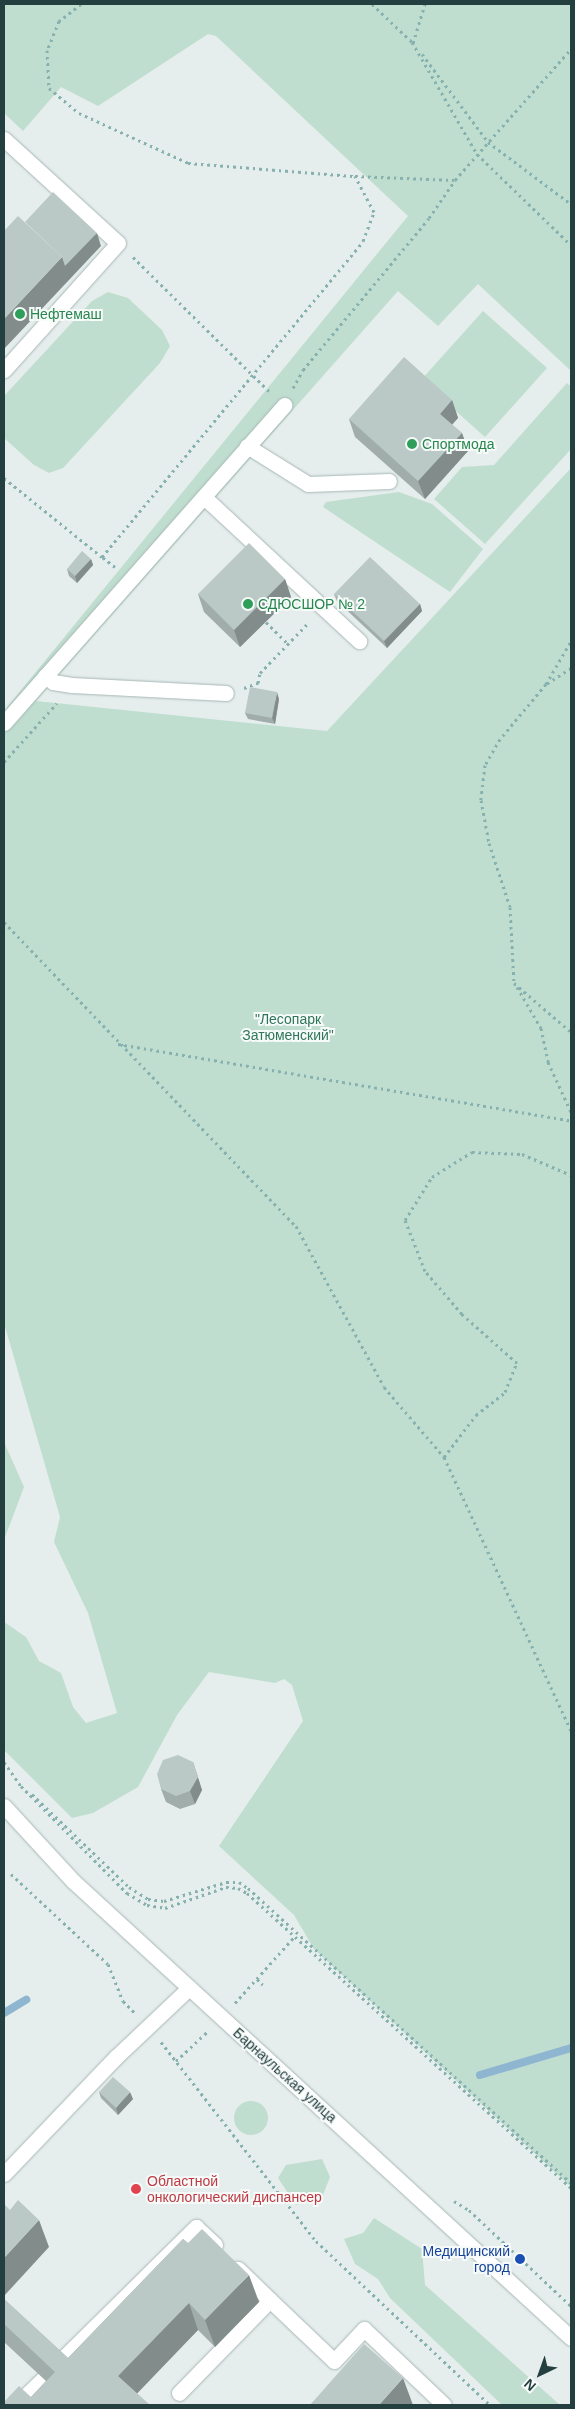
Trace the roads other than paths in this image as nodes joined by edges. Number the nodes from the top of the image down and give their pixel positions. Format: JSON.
{"nodes":[{"id":1,"x":4,"y":139,"type":"edge"},
{"id":2,"x":58,"y":189,"type":"junction"},
{"id":3,"x":45,"y":203,"type":"edge"},
{"id":4,"x":4,"y":370,"type":"edge"},
{"id":5,"x":284,"y":406,"type":"road end"},
{"id":6,"x":247,"y":446,"type":"junction"},
{"id":7,"x":389,"y":481,"type":"dead end"},
{"id":8,"x":204,"y":497,"type":"junction"},
{"id":9,"x":359,"y":641,"type":"dead end"},
{"id":10,"x":45,"y":676,"type":"junction"},
{"id":11,"x":226,"y":693,"type":"road end"},
{"id":12,"x":4,"y":723,"type":"edge"},
{"id":13,"x":4,"y":1806,"type":"edge"},
{"id":14,"x":189,"y":1988,"type":"junction"},
{"id":15,"x":4,"y":2174,"type":"edge"},
{"id":16,"x":270,"y":2300,"type":"junction"},
{"id":17,"x":571,"y":2338,"type":"edge"},
{"id":18,"x":56,"y":2365,"type":"edge"},
{"id":19,"x":44,"y":2378,"type":"edge"},
{"id":20,"x":179,"y":2393,"type":"dead end"},
{"id":21,"x":16,"y":2405,"type":"edge"},
{"id":22,"x":444,"y":2405,"type":"edge"}],
"edges":[{"from":1,"to":2,"type":"street"},
{"from":2,"to":3,"type":"street"},
{"from":2,"to":4,"type":"street"},
{"from":5,"to":6,"type":"street"},
{"from":6,"to":7,"type":"street"},
{"from":6,"to":8,"type":"street"},
{"from":8,"to":9,"type":"street"},
{"from":8,"to":10,"type":"street"},
{"from":10,"to":11,"type":"street"},
{"from":10,"to":12,"type":"street"},
{"from":13,"to":14,"type":"street","name":"Барнаульская улица"},
{"from":14,"to":15,"type":"street"},
{"from":14,"to":17,"type":"street","name":"Барнаульская улица"},
{"from":16,"to":18,"type":"street"},
{"from":16,"to":20,"type":"street"},
{"from":16,"to":22,"type":"street"},
{"from":19,"to":21,"type":"street"}]}
